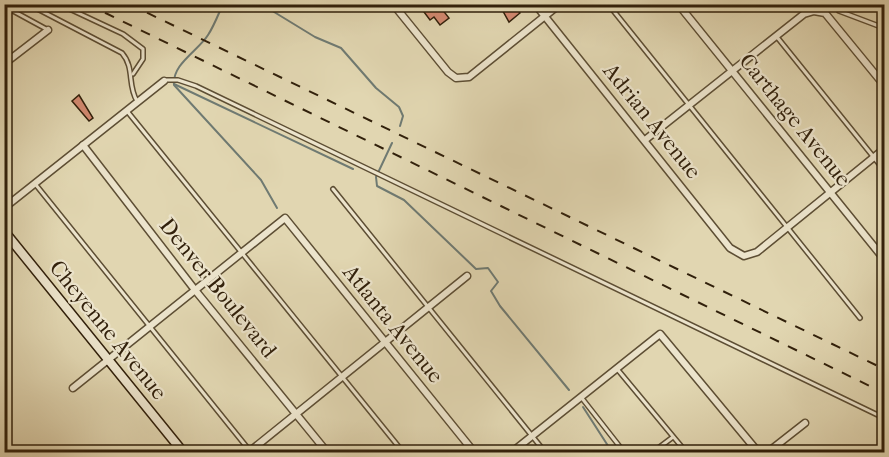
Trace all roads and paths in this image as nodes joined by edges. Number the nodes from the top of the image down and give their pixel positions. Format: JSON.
{"nodes":[{"id":1,"x":28,"y":4,"type":"edge"},
{"id":2,"x":59,"y":4,"type":"edge"},
{"id":3,"x":393,"y":4,"type":"edge"},
{"id":4,"x":535,"y":4,"type":"edge"},
{"id":5,"x":560,"y":4,"type":"edge"},
{"id":6,"x":608,"y":4,"type":"edge"},
{"id":7,"x":678,"y":4,"type":"edge"},
{"id":8,"x":4,"y":6,"type":"edge"},
{"id":9,"x":839,"y":11,"type":"dead end"},
{"id":10,"x":544,"y":17,"type":"junction"},
{"id":11,"x":885,"y":28,"type":"edge"},
{"id":12,"x":48,"y":30,"type":"joint"},
{"id":13,"x":776,"y":36,"type":"junction"},
{"id":14,"x":4,"y":64,"type":"edge"},
{"id":15,"x":731,"y":70,"type":"junction"},
{"id":16,"x":132,"y":76,"type":"junction"},
{"id":17,"x":164,"y":81,"type":"joint"},
{"id":18,"x":885,"y":85,"type":"edge"},
{"id":19,"x":137,"y":101,"type":"junction"},
{"id":20,"x":689,"y":104,"type":"junction"},
{"id":21,"x":127,"y":110,"type":"junction"},
{"id":22,"x":645,"y":140,"type":"junction"},
{"id":23,"x":83,"y":145,"type":"junction"},
{"id":24,"x":885,"y":149,"type":"edge"},
{"id":25,"x":875,"y":157,"type":"junction"},
{"id":26,"x":885,"y":170,"type":"edge"},
{"id":27,"x":35,"y":183,"type":"junction"},
{"id":28,"x":333,"y":189,"type":"dead end"},
{"id":29,"x":831,"y":193,"type":"junction"},
{"id":30,"x":4,"y":208,"type":"edge"},
{"id":31,"x":788,"y":228,"type":"junction"},
{"id":32,"x":4,"y":231,"type":"edge"},
{"id":33,"x":242,"y":252,"type":"junction"},
{"id":34,"x":885,"y":259,"type":"edge"},
{"id":35,"x":467,"y":276,"type":"dead end"},
{"id":36,"x":195,"y":290,"type":"junction"},
{"id":37,"x":428,"y":308,"type":"junction"},
{"id":38,"x":860,"y":318,"type":"dead end"},
{"id":39,"x":151,"y":326,"type":"junction"},
{"id":40,"x":385,"y":344,"type":"junction"},
{"id":41,"x":109,"y":360,"type":"junction"},
{"id":42,"x":616,"y":369,"type":"junction"},
{"id":43,"x":342,"y":378,"type":"junction"},
{"id":44,"x":73,"y":388,"type":"dead end"},
{"id":45,"x":581,"y":396,"type":"junction"},
{"id":46,"x":296,"y":414,"type":"junction"},
{"id":47,"x":885,"y":418,"type":"edge"},
{"id":48,"x":805,"y":423,"type":"dead end"},
{"id":49,"x":532,"y":436,"type":"junction"},
{"id":50,"x":673,"y":437,"type":"junction"},
{"id":51,"x":250,"y":452,"type":"edge"},
{"id":52,"x":183,"y":453,"type":"edge"},
{"id":53,"x":327,"y":453,"type":"edge"},
{"id":54,"x":403,"y":453,"type":"edge"},
{"id":55,"x":474,"y":453,"type":"edge"},
{"id":56,"x":512,"y":453,"type":"edge"},
{"id":57,"x":545,"y":453,"type":"edge"},
{"id":58,"x":624,"y":453,"type":"edge"},
{"id":59,"x":653,"y":453,"type":"edge"},
{"id":60,"x":686,"y":453,"type":"edge"},
{"id":61,"x":758,"y":453,"type":"edge"},
{"id":62,"x":768,"y":453,"type":"edge"}],
"edges":[{"from":1,"to":16,"type":"lane"},
{"from":2,"to":16,"type":"lane"},
{"from":3,"to":10,"type":"street"},
{"from":4,"to":10,"type":"street","name":"Adrian Avenue"},
{"from":5,"to":10,"type":"street"},
{"from":6,"to":20,"type":"lane"},
{"from":7,"to":15,"type":"street","name":"Carthage Avenue"},
{"from":8,"to":12,"type":"lane"},
{"from":9,"to":11,"type":"lane"},
{"from":10,"to":22,"type":"street","name":"Adrian Avenue"},
{"from":12,"to":14,"type":"street"},
{"from":13,"to":15,"type":"street"},
{"from":13,"to":18,"type":"street"},
{"from":13,"to":25,"type":"lane"},
{"from":15,"to":20,"type":"street"},
{"from":15,"to":29,"type":"street","name":"Carthage Avenue"},
{"from":16,"to":19,"type":"lane"},
{"from":17,"to":19,"type":"street"},
{"from":17,"to":47,"type":"lane"},
{"from":19,"to":21,"type":"street"},
{"from":20,"to":22,"type":"street"},
{"from":20,"to":31,"type":"lane"},
{"from":21,"to":23,"type":"street"},
{"from":21,"to":33,"type":"lane"},
{"from":22,"to":31,"type":"street","name":"Adrian Avenue"},
{"from":23,"to":27,"type":"street"},
{"from":23,"to":36,"type":"street","name":"Denver Boulevard"},
{"from":24,"to":25,"type":"street"},
{"from":25,"to":26,"type":"lane"},
{"from":25,"to":29,"type":"street"},
{"from":27,"to":30,"type":"street"},
{"from":27,"to":39,"type":"lane"},
{"from":28,"to":37,"type":"lane"},
{"from":29,"to":31,"type":"street"},
{"from":29,"to":34,"type":"street","name":"Carthage Avenue"},
{"from":31,"to":38,"type":"lane"},
{"from":32,"to":41,"type":"street","name":"Cheyenne Avenue"},
{"from":33,"to":36,"type":"street"},
{"from":33,"to":40,"type":"street","name":"Atlanta Avenue"},
{"from":33,"to":43,"type":"lane"},
{"from":35,"to":37,"type":"street"},
{"from":36,"to":39,"type":"street"},
{"from":36,"to":46,"type":"street","name":"Denver Boulevard"},
{"from":37,"to":40,"type":"street"},
{"from":37,"to":49,"type":"lane"},
{"from":39,"to":41,"type":"street"},
{"from":39,"to":51,"type":"lane"},
{"from":40,"to":43,"type":"street"},
{"from":40,"to":55,"type":"street","name":"Atlanta Avenue"},
{"from":41,"to":44,"type":"street"},
{"from":41,"to":52,"type":"street","name":"Cheyenne Avenue"},
{"from":42,"to":45,"type":"street"},
{"from":42,"to":50,"type":"lane"},
{"from":42,"to":61,"type":"street"},
{"from":43,"to":46,"type":"street"},
{"from":43,"to":54,"type":"lane"},
{"from":45,"to":49,"type":"street"},
{"from":45,"to":58,"type":"lane"},
{"from":46,"to":51,"type":"street"},
{"from":46,"to":53,"type":"street","name":"Denver Boulevard"},
{"from":48,"to":62,"type":"street"},
{"from":49,"to":56,"type":"street"},
{"from":49,"to":57,"type":"lane"},
{"from":50,"to":59,"type":"lane"},
{"from":50,"to":60,"type":"lane"}]}
